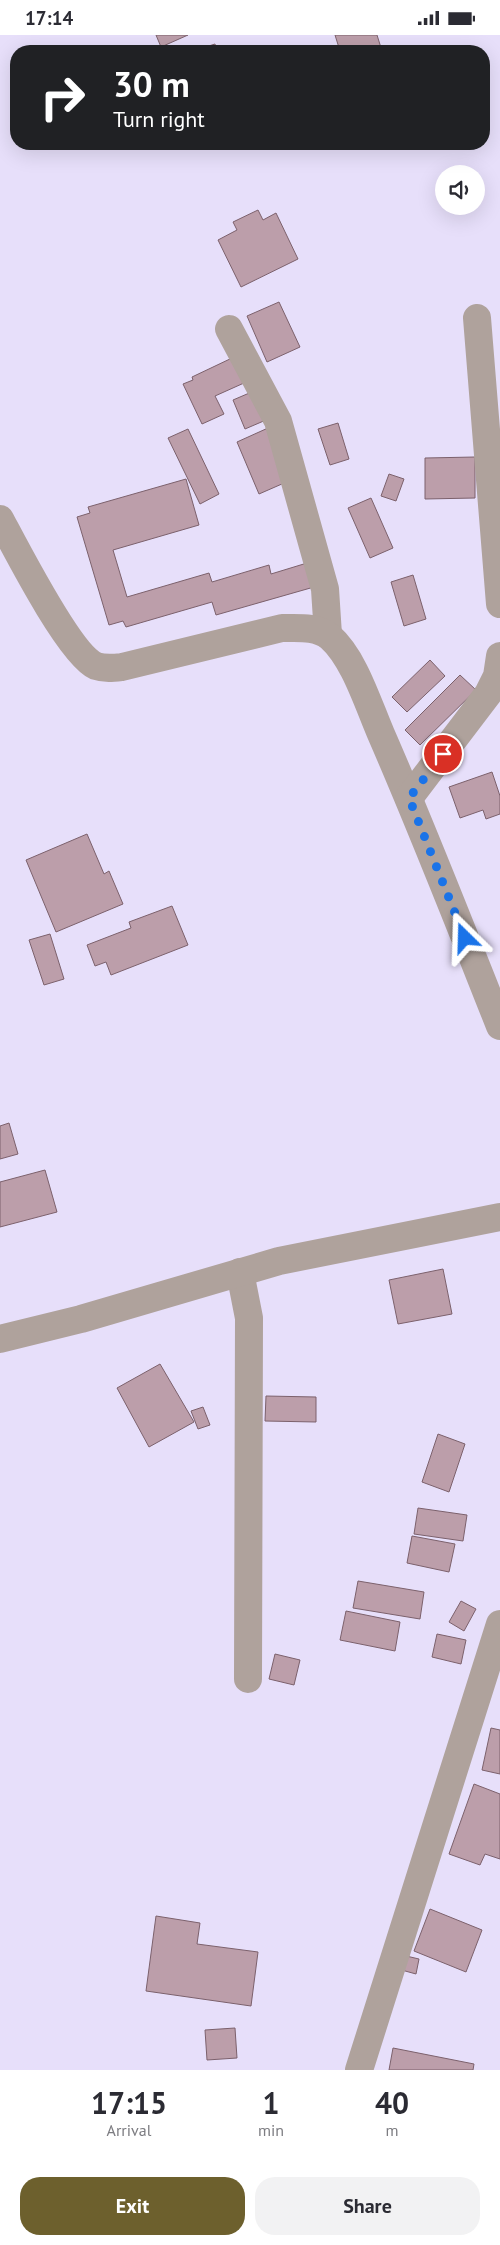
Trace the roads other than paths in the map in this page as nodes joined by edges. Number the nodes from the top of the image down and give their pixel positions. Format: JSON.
{"nodes":[{"id":1,"x":477,"y":317,"type":"dead end"},
{"id":2,"x":228,"y":329,"type":"dead end"},
{"id":3,"x":0,"y":519,"type":"edge"},
{"id":4,"x":500,"y":604,"type":"edge"},
{"id":5,"x":328,"y":635,"type":"junction"},
{"id":6,"x":500,"y":656,"type":"edge"},
{"id":7,"x":409,"y":798,"type":"junction"},
{"id":8,"x":500,"y":1026,"type":"edge"},
{"id":9,"x":500,"y":1217,"type":"edge"},
{"id":10,"x":240,"y":1272,"type":"junction"},
{"id":11,"x":0,"y":1339,"type":"edge"},
{"id":12,"x":500,"y":1624,"type":"edge"},
{"id":13,"x":248,"y":1679,"type":"dead end"},
{"id":14,"x":359,"y":2070,"type":"edge"}],
"edges":[{"from":1,"to":4,"type":"street"},
{"from":2,"to":5,"type":"street"},
{"from":3,"to":5,"type":"street"},
{"from":5,"to":7,"type":"street"},
{"from":6,"to":7,"type":"street"},
{"from":7,"to":8,"type":"street"},
{"from":9,"to":10,"type":"street"},
{"from":10,"to":11,"type":"street"},
{"from":10,"to":13,"type":"street"},
{"from":12,"to":14,"type":"street"}]}
